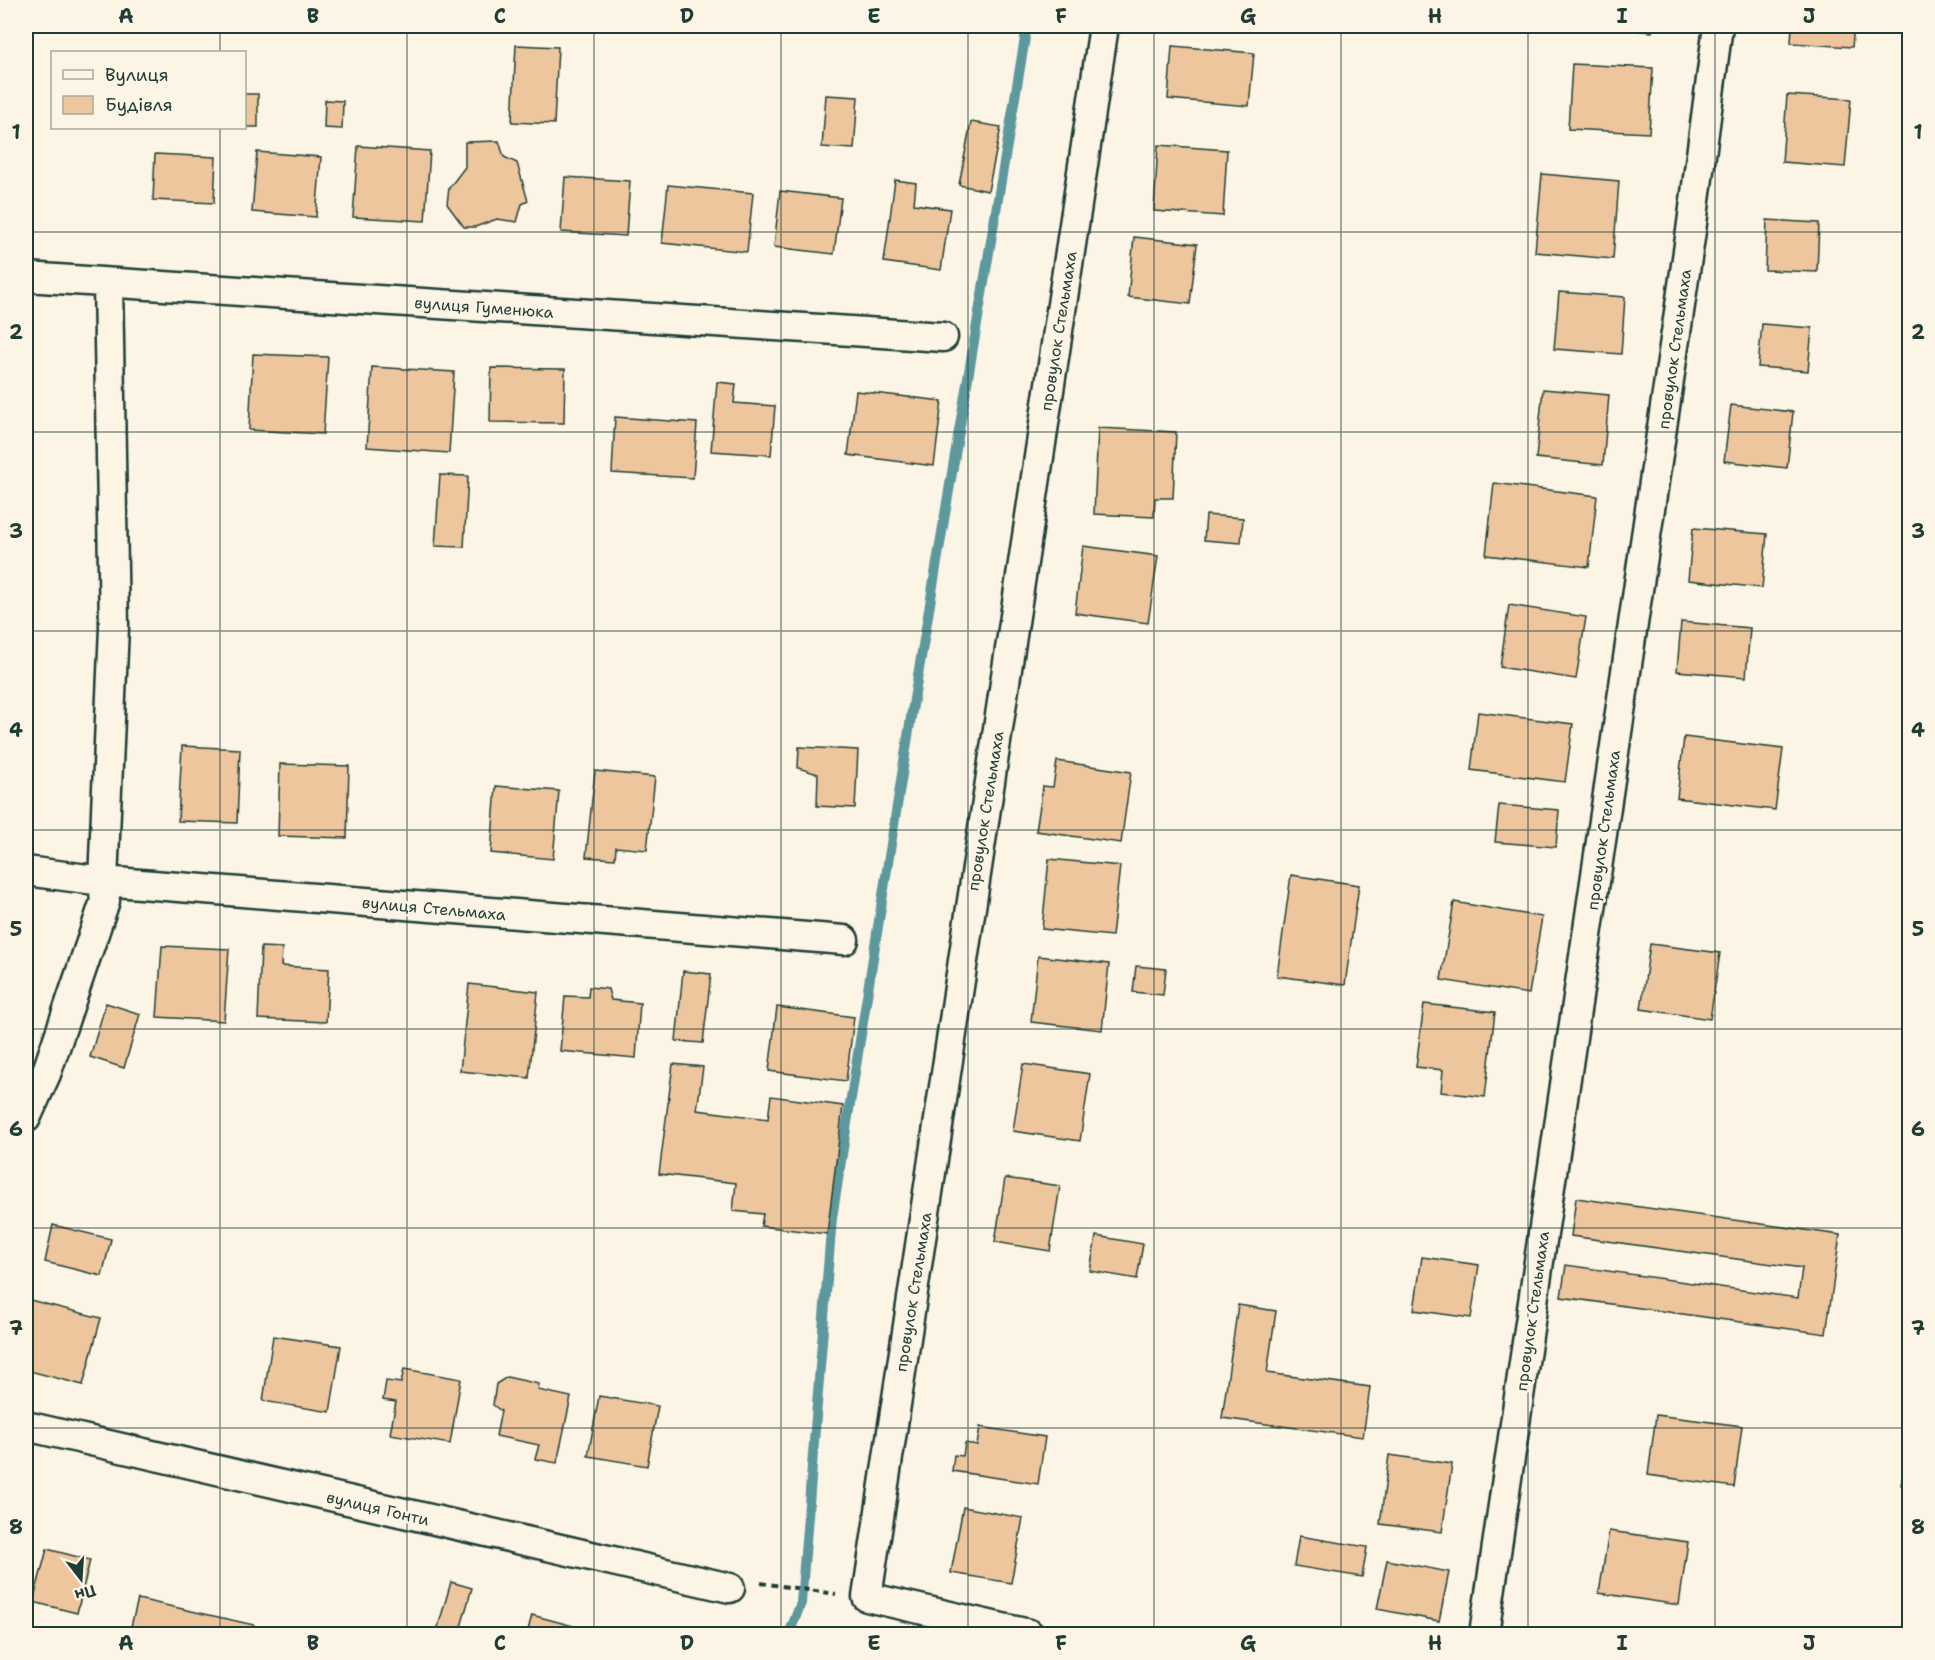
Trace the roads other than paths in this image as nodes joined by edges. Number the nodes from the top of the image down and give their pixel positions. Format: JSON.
{"nodes":[{"id":1,"x":1104,"y":26,"type":"edge"},
{"id":2,"x":1718,"y":26,"type":"edge"},
{"id":3,"x":26,"y":277,"type":"edge"},
{"id":4,"x":108,"y":283,"type":"junction"},
{"id":5,"x":943,"y":337,"type":"dead end"},
{"id":6,"x":26,"y":871,"type":"edge"},
{"id":7,"x":103,"y":881,"type":"junction"},
{"id":8,"x":844,"y":940,"type":"dead end"},
{"id":9,"x":26,"y":1118,"type":"edge"},
{"id":10,"x":26,"y":1425,"type":"edge"},
{"id":11,"x":730,"y":1588,"type":"dead end"},
{"id":12,"x":1029,"y":1635,"type":"edge"},
{"id":13,"x":1484,"y":1635,"type":"edge"}],
"edges":[{"from":1,"to":12,"type":"street","name":"провулок Стельмаха"},
{"from":2,"to":13,"type":"street","name":"провулок Стельмаха"},
{"from":3,"to":4,"type":"street","name":"вулиця Гуменюка"},
{"from":4,"to":5,"type":"street","name":"вулиця Гуменюка"},
{"from":4,"to":7,"type":"street"},
{"from":6,"to":7,"type":"street","name":"вулиця Стельмаха"},
{"from":7,"to":8,"type":"street","name":"вулиця Стельмаха"},
{"from":7,"to":9,"type":"street"},
{"from":10,"to":11,"type":"street","name":"вулиця Гонти"}]}
